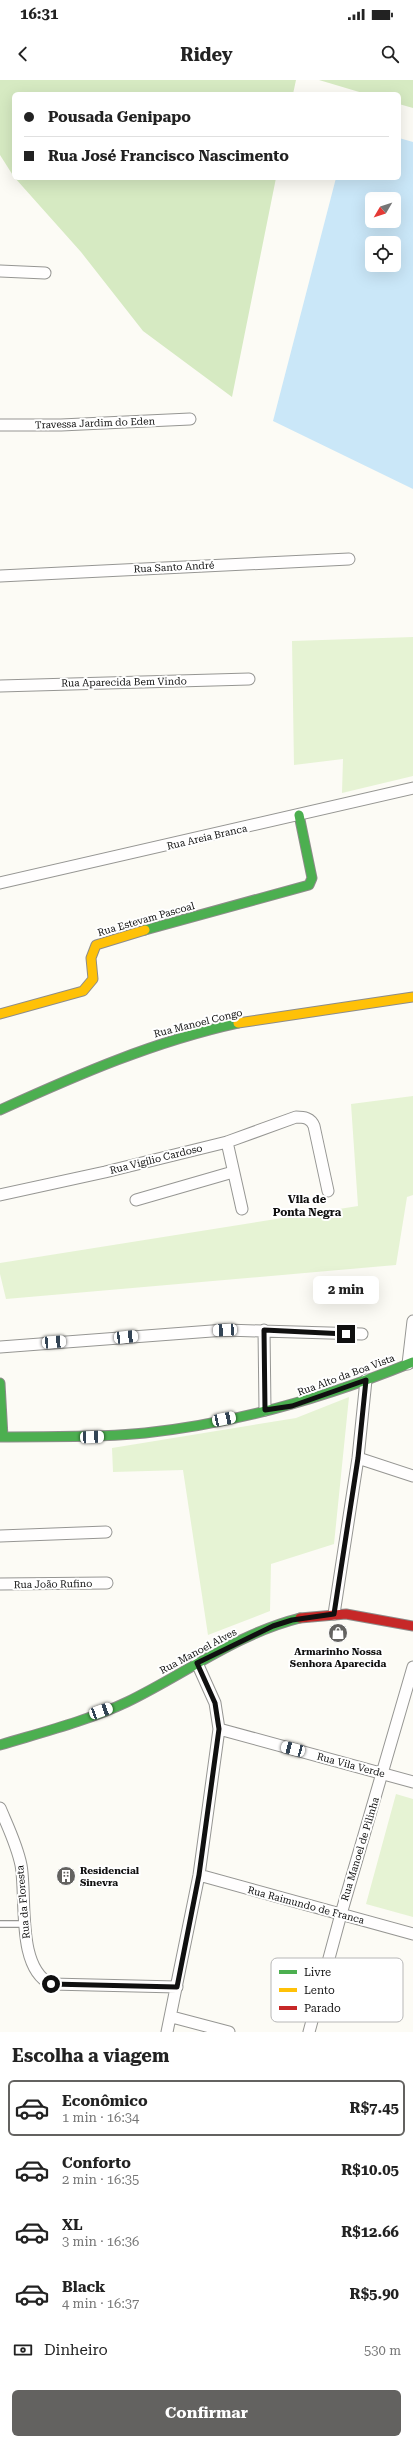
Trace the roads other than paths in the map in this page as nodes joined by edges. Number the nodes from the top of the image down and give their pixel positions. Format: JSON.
{"nodes":[{"id":1,"x":0,"y":271,"type":"edge"},
{"id":2,"x":45,"y":273,"type":"dead end"},
{"id":3,"x":190,"y":419,"type":"dead end"},
{"id":4,"x":0,"y":425,"type":"edge"},
{"id":5,"x":349,"y":559,"type":"dead end"},
{"id":6,"x":0,"y":576,"type":"edge"},
{"id":7,"x":249,"y":679,"type":"dead end"},
{"id":8,"x":0,"y":686,"type":"edge"},
{"id":9,"x":413,"y":788,"type":"edge"},
{"id":10,"x":299,"y":815,"type":"junction"},
{"id":11,"x":0,"y":883,"type":"edge"},
{"id":12,"x":413,"y":997,"type":"edge"},
{"id":13,"x":0,"y":1014,"type":"edge"},
{"id":14,"x":0,"y":1110,"type":"edge"},
{"id":15,"x":227,"y":1142,"type":"junction"},
{"id":16,"x":233,"y":1172,"type":"junction"},
{"id":17,"x":328,"y":1191,"type":"dead end"},
{"id":18,"x":0,"y":1195,"type":"edge"},
{"id":19,"x":136,"y":1200,"type":"dead end"},
{"id":20,"x":242,"y":1209,"type":"dead end"},
{"id":21,"x":413,"y":1321,"type":"edge"},
{"id":22,"x":264,"y":1330,"type":"junction"},
{"id":23,"x":362,"y":1334,"type":"dead end"},
{"id":24,"x":0,"y":1347,"type":"edge"},
{"id":25,"x":410,"y":1363,"type":"edge"},
{"id":26,"x":366,"y":1380,"type":"junction"},
{"id":27,"x":0,"y":1383,"type":"edge"},
{"id":28,"x":265,"y":1410,"type":"junction"},
{"id":29,"x":2,"y":1437,"type":"edge"},
{"id":30,"x":358,"y":1458,"type":"junction"},
{"id":31,"x":413,"y":1476,"type":"edge"},
{"id":32,"x":106,"y":1532,"type":"dead end"},
{"id":33,"x":0,"y":1536,"type":"edge"},
{"id":34,"x":106,"y":1583,"type":"dead end"},
{"id":35,"x":0,"y":1584,"type":"edge"},
{"id":36,"x":334,"y":1614,"type":"junction"},
{"id":37,"x":413,"y":1626,"type":"edge"},
{"id":38,"x":197,"y":1663,"type":"junction"},
{"id":39,"x":413,"y":1667,"type":"edge"},
{"id":40,"x":219,"y":1729,"type":"junction"},
{"id":41,"x":0,"y":1745,"type":"edge"},
{"id":42,"x":382,"y":1773,"type":"junction"},
{"id":43,"x":413,"y":1782,"type":"edge"},
{"id":44,"x":0,"y":1808,"type":"edge"},
{"id":45,"x":199,"y":1875,"type":"junction"},
{"id":46,"x":341,"y":1914,"type":"junction"},
{"id":47,"x":0,"y":1924,"type":"edge"},
{"id":48,"x":24,"y":1924,"type":"junction"},
{"id":49,"x":413,"y":1934,"type":"edge"},
{"id":50,"x":329,"y":1958,"type":"edge"},
{"id":51,"x":177,"y":1987,"type":"junction"},
{"id":52,"x":172,"y":2017,"type":"junction"},
{"id":53,"x":312,"y":2022,"type":"edge"},
{"id":54,"x":167,"y":2032,"type":"edge"},
{"id":55,"x":229,"y":2032,"type":"edge"},
{"id":56,"x":309,"y":2032,"type":"edge"}],
"edges":[{"from":1,"to":2,"type":"street"},
{"from":3,"to":4,"type":"street","name":"Travessa Jardim do Eden"},
{"from":5,"to":6,"type":"street","name":"Rua Santo André"},
{"from":7,"to":8,"type":"street","name":"Rua Aparecida Bem Vindo"},
{"from":9,"to":10,"type":"street","name":"Rua Areia Branca"},
{"from":10,"to":11,"type":"street","name":"Rua Areia Branca"},
{"from":10,"to":13,"type":"street","name":"Rua Estevam Pascoal"},
{"from":12,"to":14,"type":"street","name":"Rua Manoel Congo"},
{"from":15,"to":16,"type":"street"},
{"from":15,"to":17,"type":"street","name":"Rua Vigílio Cardoso"},
{"from":15,"to":18,"type":"street","name":"Rua Vigílio Cardoso"},
{"from":16,"to":19,"type":"street"},
{"from":16,"to":20,"type":"street"},
{"from":21,"to":25,"type":"street"},
{"from":22,"to":23,"type":"street"},
{"from":22,"to":24,"type":"street"},
{"from":22,"to":28,"type":"street"},
{"from":25,"to":26,"type":"street","name":"Rua Alto da Boa Vista"},
{"from":26,"to":28,"type":"street","name":"Rua Alto da Boa Vista"},
{"from":26,"to":30,"type":"street"},
{"from":27,"to":29,"type":"street"},
{"from":28,"to":29,"type":"street","name":"Rua Alto da Boa Vista"},
{"from":30,"to":31,"type":"street"},
{"from":30,"to":36,"type":"street"},
{"from":32,"to":33,"type":"street"},
{"from":34,"to":35,"type":"street","name":"Rua João Rufino"},
{"from":36,"to":37,"type":"street","name":"Rua Manoel Alves"},
{"from":36,"to":38,"type":"street","name":"Rua Manoel Alves"},
{"from":38,"to":40,"type":"street"},
{"from":38,"to":41,"type":"street","name":"Rua Manoel Alves"},
{"from":39,"to":42,"type":"street","name":"Rua Manoel de Pilinha"},
{"from":40,"to":42,"type":"street","name":"Rua Vila Verde"},
{"from":40,"to":45,"type":"street"},
{"from":42,"to":43,"type":"street","name":"Rua Vila Verde"},
{"from":42,"to":46,"type":"street","name":"Rua Manoel de Pilinha"},
{"from":44,"to":48,"type":"street","name":"Rua da Floresta"},
{"from":45,"to":46,"type":"street","name":"Rua Raimundo de Franca"},
{"from":45,"to":51,"type":"street"},
{"from":46,"to":49,"type":"street","name":"Rua Raimundo de Franca"},
{"from":46,"to":50,"type":"street","name":"Rua Manoel de Pilinha"},
{"from":47,"to":48,"type":"lane"},
{"from":48,"to":51,"type":"street","name":"Rua da Floresta"},
{"from":51,"to":52,"type":"street"},
{"from":52,"to":54,"type":"street"},
{"from":52,"to":55,"type":"street"},
{"from":53,"to":56,"type":"street","name":"Rua Manoel de Pilinha"}]}
